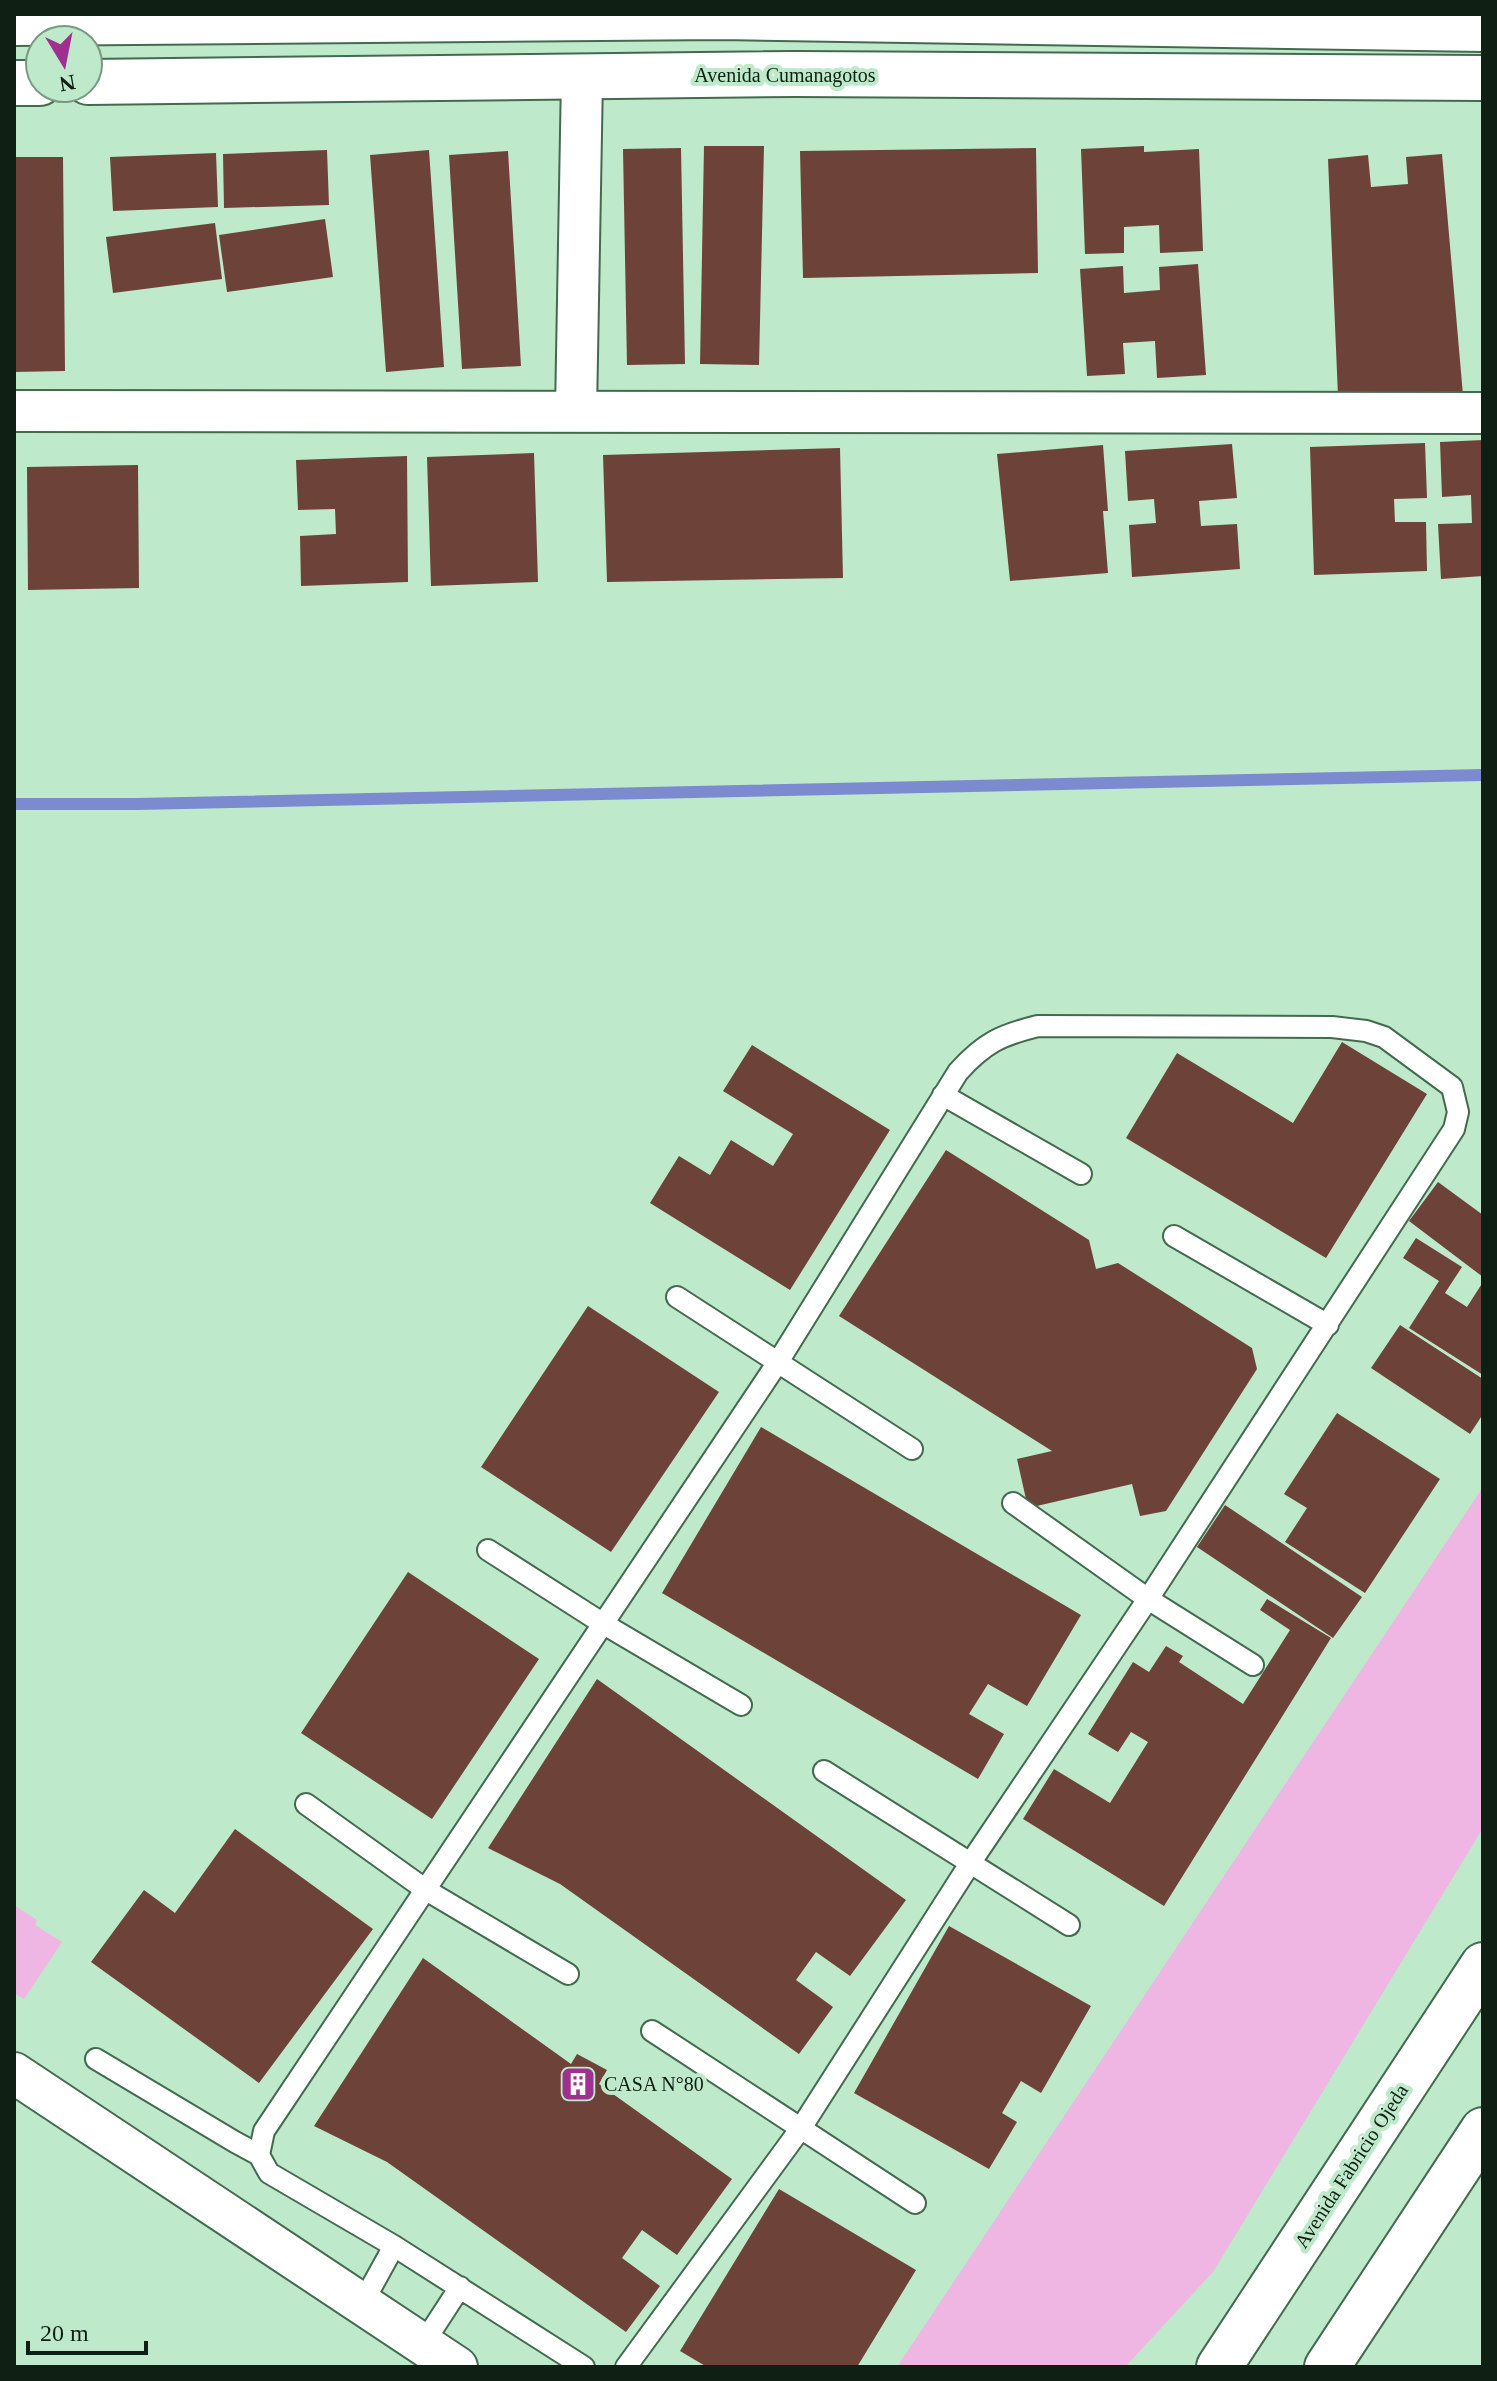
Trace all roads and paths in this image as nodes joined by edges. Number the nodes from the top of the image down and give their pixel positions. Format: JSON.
{"nodes":[{"id":1,"x":891,"y":16,"type":"edge"},
{"id":2,"x":1391,"y":21,"type":"edge"},
{"id":3,"x":14,"y":23,"type":"edge"},
{"id":4,"x":1483,"y":29,"type":"edge"},
{"id":5,"x":582,"y":77,"type":"junction"},
{"id":6,"x":1483,"y":78,"type":"edge"},
{"id":7,"x":1391,"y":79,"type":"junction"},
{"id":8,"x":104,"y":82,"type":"edge"},
{"id":9,"x":14,"y":411,"type":"edge"},
{"id":10,"x":576,"y":412,"type":"junction"},
{"id":11,"x":1483,"y":413,"type":"edge"},
{"id":12,"x":943,"y":1095,"type":"junction"},
{"id":13,"x":1081,"y":1174,"type":"dead end"},
{"id":14,"x":1174,"y":1236,"type":"dead end"},
{"id":15,"x":677,"y":1297,"type":"dead end"},
{"id":16,"x":1328,"y":1325,"type":"junction"},
{"id":17,"x":778,"y":1362,"type":"junction"},
{"id":18,"x":912,"y":1449,"type":"dead end"},
{"id":19,"x":1013,"y":1503,"type":"dead end"},
{"id":20,"x":488,"y":1550,"type":"dead end"},
{"id":21,"x":1148,"y":1599,"type":"junction"},
{"id":22,"x":602,"y":1623,"type":"junction"},
{"id":23,"x":1253,"y":1665,"type":"dead end"},
{"id":24,"x":741,"y":1705,"type":"dead end"},
{"id":25,"x":824,"y":1771,"type":"dead end"},
{"id":26,"x":306,"y":1804,"type":"dead end"},
{"id":27,"x":971,"y":1862,"type":"junction"},
{"id":28,"x":426,"y":1890,"type":"junction"},
{"id":29,"x":1069,"y":1925,"type":"dead end"},
{"id":30,"x":1483,"y":1965,"type":"edge"},
{"id":31,"x":568,"y":1974,"type":"dead end"},
{"id":32,"x":652,"y":2031,"type":"dead end"},
{"id":33,"x":96,"y":2059,"type":"dead end"},
{"id":34,"x":14,"y":2073,"type":"edge"},
{"id":35,"x":801,"y":2128,"type":"junction"},
{"id":36,"x":1483,"y":2130,"type":"edge"},
{"id":37,"x":259,"y":2155,"type":"junction"},
{"id":38,"x":915,"y":2203,"type":"dead end"},
{"id":39,"x":394,"y":2246,"type":"junction"},
{"id":40,"x":460,"y":2287,"type":"junction"},
{"id":41,"x":362,"y":2304,"type":"junction"},
{"id":42,"x":423,"y":2344,"type":"junction"},
{"id":43,"x":1221,"y":2358,"type":"edge"},
{"id":44,"x":457,"y":2367,"type":"edge"},
{"id":45,"x":584,"y":2367,"type":"edge"},
{"id":46,"x":626,"y":2367,"type":"edge"},
{"id":47,"x":1327,"y":2367,"type":"edge"}],
"edges":[{"from":1,"to":2,"type":"street"},
{"from":1,"to":3,"type":"street"},
{"from":2,"to":4,"type":"street"},
{"from":2,"to":7,"type":"street"},
{"from":5,"to":7,"type":"street","name":"Avenida Cumanagotos"},
{"from":5,"to":8,"type":"street","name":"Avenida Cumanagotos"},
{"from":5,"to":10,"type":"street"},
{"from":6,"to":7,"type":"street","name":"Avenida Cumanagotos"},
{"from":9,"to":10,"type":"street"},
{"from":10,"to":11,"type":"street"},
{"from":12,"to":13,"type":"lane"},
{"from":12,"to":16,"type":"lane"},
{"from":12,"to":17,"type":"lane"},
{"from":14,"to":16,"type":"lane"},
{"from":15,"to":17,"type":"lane"},
{"from":16,"to":21,"type":"lane"},
{"from":17,"to":18,"type":"lane"},
{"from":17,"to":22,"type":"lane"},
{"from":19,"to":21,"type":"lane"},
{"from":20,"to":22,"type":"lane"},
{"from":21,"to":23,"type":"lane"},
{"from":21,"to":27,"type":"lane"},
{"from":22,"to":24,"type":"lane"},
{"from":22,"to":28,"type":"lane"},
{"from":25,"to":27,"type":"lane"},
{"from":26,"to":28,"type":"lane"},
{"from":27,"to":29,"type":"lane"},
{"from":27,"to":35,"type":"lane"},
{"from":28,"to":31,"type":"lane"},
{"from":28,"to":37,"type":"lane"},
{"from":30,"to":43,"type":"street","name":"Avenida Fabricio Ojeda"},
{"from":32,"to":35,"type":"lane"},
{"from":33,"to":37,"type":"lane"},
{"from":34,"to":41,"type":"street"},
{"from":35,"to":38,"type":"lane"},
{"from":35,"to":46,"type":"lane"},
{"from":36,"to":47,"type":"street"},
{"from":37,"to":39,"type":"lane"},
{"from":39,"to":40,"type":"lane"},
{"from":39,"to":41,"type":"lane"},
{"from":40,"to":42,"type":"lane"},
{"from":40,"to":45,"type":"lane"},
{"from":41,"to":42,"type":"street"},
{"from":42,"to":44,"type":"street"}]}
